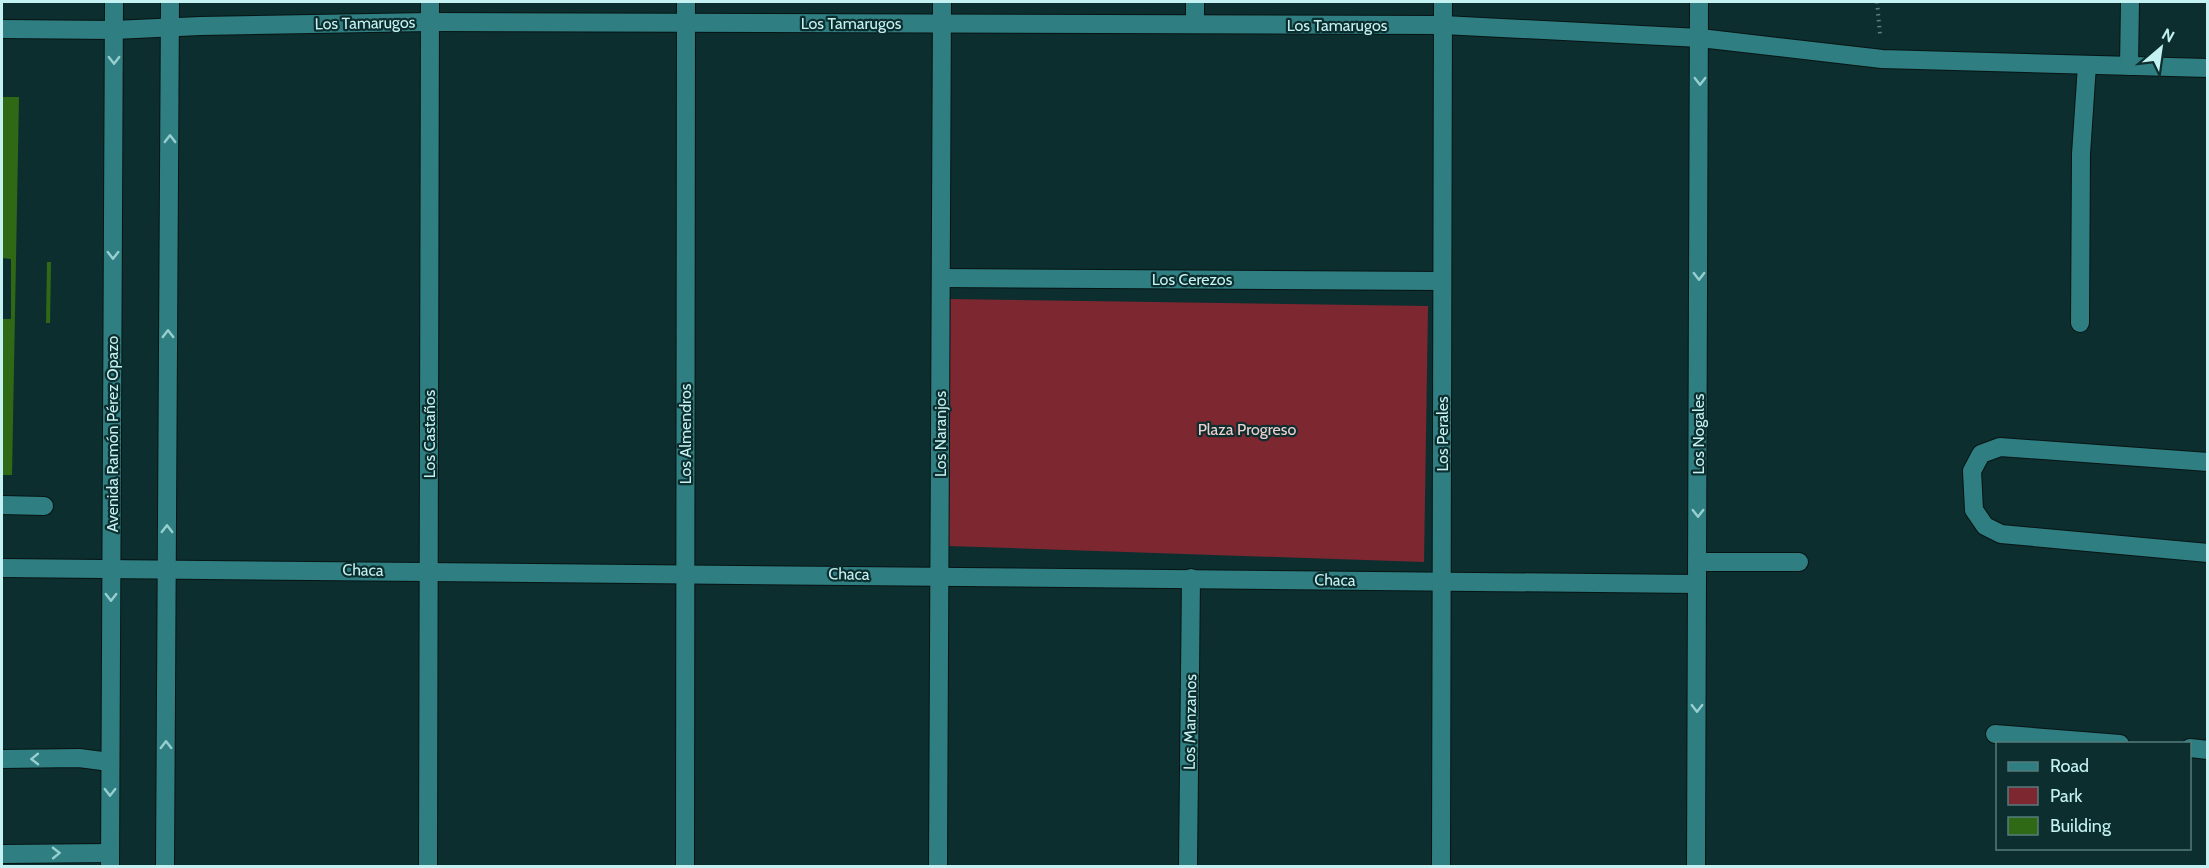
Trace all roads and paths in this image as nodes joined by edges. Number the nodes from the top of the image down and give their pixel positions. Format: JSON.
{"nodes":[{"id":1,"x":114,"y":2,"type":"edge"},
{"id":2,"x":170,"y":2,"type":"edge"},
{"id":3,"x":430,"y":2,"type":"edge"},
{"id":4,"x":686,"y":2,"type":"edge"},
{"id":5,"x":942,"y":2,"type":"edge"},
{"id":6,"x":1195,"y":2,"type":"edge"},
{"id":7,"x":1443,"y":2,"type":"edge"},
{"id":8,"x":1699,"y":2,"type":"edge"},
{"id":9,"x":2130,"y":2,"type":"edge"},
{"id":10,"x":430,"y":22,"type":"junction"},
{"id":11,"x":685,"y":23,"type":"junction"},
{"id":12,"x":942,"y":23,"type":"junction"},
{"id":13,"x":1195,"y":24,"type":"junction"},
{"id":14,"x":1443,"y":25,"type":"junction"},
{"id":15,"x":170,"y":28,"type":"junction"},
{"id":16,"x":2,"y":29,"type":"edge"},
{"id":17,"x":114,"y":30,"type":"junction"},
{"id":18,"x":1700,"y":38,"type":"junction"},
{"id":19,"x":2087,"y":65,"type":"junction"},
{"id":20,"x":2129,"y":66,"type":"junction"},
{"id":21,"x":2208,"y":68,"type":"edge"},
{"id":22,"x":941,"y":278,"type":"junction"},
{"id":23,"x":1443,"y":281,"type":"junction"},
{"id":24,"x":2080,"y":323,"type":"dead end"},
{"id":25,"x":2208,"y":462,"type":"edge"},
{"id":26,"x":2,"y":506,"type":"edge"},
{"id":27,"x":44,"y":506,"type":"dead end"},
{"id":28,"x":2208,"y":553,"type":"edge"},
{"id":29,"x":1697,"y":562,"type":"junction"},
{"id":30,"x":1799,"y":562,"type":"dead end"},
{"id":31,"x":2,"y":568,"type":"edge"},
{"id":32,"x":111,"y":568,"type":"junction"},
{"id":33,"x":167,"y":568,"type":"junction"},
{"id":34,"x":429,"y":570,"type":"junction"},
{"id":35,"x":685,"y":573,"type":"junction"},
{"id":36,"x":939,"y":575,"type":"junction"},
{"id":37,"x":1191,"y":578,"type":"junction"},
{"id":38,"x":1442,"y":581,"type":"junction"},
{"id":39,"x":1697,"y":584,"type":"junction"},
{"id":40,"x":1995,"y":734,"type":"dead end"},
{"id":41,"x":2096,"y":742,"type":"edge"},
{"id":42,"x":2191,"y":748,"type":"edge"},
{"id":43,"x":2208,"y":750,"type":"edge"},
{"id":44,"x":2,"y":759,"type":"edge"},
{"id":45,"x":110,"y":762,"type":"junction"},
{"id":46,"x":2,"y":854,"type":"edge"},
{"id":47,"x":110,"y":860,"type":"edge"},
{"id":48,"x":165,"y":867,"type":"edge"},
{"id":49,"x":428,"y":867,"type":"edge"},
{"id":50,"x":685,"y":867,"type":"edge"},
{"id":51,"x":938,"y":867,"type":"edge"},
{"id":52,"x":1188,"y":867,"type":"edge"},
{"id":53,"x":1441,"y":867,"type":"edge"},
{"id":54,"x":1696,"y":867,"type":"edge"}],
"edges":[{"from":1,"to":17,"type":"street","name":"Avenida Ramón Pérez Opazo"},
{"from":2,"to":15,"type":"street"},
{"from":3,"to":10,"type":"street","name":"Los Castaños"},
{"from":4,"to":11,"type":"street","name":"Los Almendros"},
{"from":5,"to":12,"type":"street","name":"Los Naranjos"},
{"from":6,"to":13,"type":"street"},
{"from":7,"to":14,"type":"street","name":"Los Perales"},
{"from":8,"to":18,"type":"street","name":"Los Nogales"},
{"from":9,"to":20,"type":"street"},
{"from":10,"to":11,"type":"street","name":"Los Tamarugos"},
{"from":10,"to":15,"type":"street","name":"Los Tamarugos"},
{"from":10,"to":34,"type":"street","name":"Los Castaños"},
{"from":11,"to":12,"type":"street","name":"Los Tamarugos"},
{"from":11,"to":35,"type":"street","name":"Los Almendros"},
{"from":12,"to":13,"type":"street","name":"Los Tamarugos"},
{"from":12,"to":22,"type":"street","name":"Los Naranjos"},
{"from":13,"to":14,"type":"street","name":"Los Tamarugos"},
{"from":14,"to":18,"type":"street","name":"Los Tamarugos"},
{"from":14,"to":23,"type":"street","name":"Los Perales"},
{"from":15,"to":17,"type":"street","name":"Los Tamarugos"},
{"from":33,"to":15,"type":"street","one_way":true},
{"from":16,"to":17,"type":"street","name":"Los Tamarugos"},
{"from":17,"to":32,"type":"street","name":"Avenida Ramón Pérez Opazo","one_way":true},
{"from":18,"to":19,"type":"street","name":"Los Tamarugos"},
{"from":18,"to":29,"type":"street","name":"Los Nogales","one_way":true},
{"from":19,"to":20,"type":"street","name":"Los Tamarugos"},
{"from":19,"to":24,"type":"street"},
{"from":20,"to":21,"type":"street","name":"Los Tamarugos"},
{"from":22,"to":23,"type":"street","name":"Los Cerezos"},
{"from":22,"to":36,"type":"street","name":"Los Naranjos"},
{"from":23,"to":38,"type":"street","name":"Los Perales"},
{"from":25,"to":28,"type":"street"},
{"from":26,"to":27,"type":"street"},
{"from":29,"to":30,"type":"street"},
{"from":29,"to":39,"type":"street","name":"Los Nogales"},
{"from":31,"to":32,"type":"street","name":"Chaca"},
{"from":32,"to":33,"type":"street","name":"Chaca"},
{"from":32,"to":45,"type":"street","name":"Avenida Ramón Pérez Opazo","one_way":true},
{"from":33,"to":34,"type":"street","name":"Chaca"},
{"from":48,"to":33,"type":"street","one_way":true},
{"from":34,"to":35,"type":"street","name":"Chaca"},
{"from":34,"to":49,"type":"street","name":"Los Castaños"},
{"from":35,"to":36,"type":"street","name":"Chaca"},
{"from":35,"to":50,"type":"street","name":"Los Almendros"},
{"from":36,"to":37,"type":"street","name":"Chaca"},
{"from":36,"to":51,"type":"street","name":"Los Naranjos"},
{"from":37,"to":38,"type":"street","name":"Chaca"},
{"from":37,"to":52,"type":"street","name":"Los Manzanos"},
{"from":38,"to":39,"type":"street","name":"Chaca"},
{"from":38,"to":53,"type":"street","name":"Los Perales"},
{"from":39,"to":54,"type":"street","name":"Los Nogales","one_way":true},
{"from":40,"to":41,"type":"street"},
{"from":42,"to":43,"type":"street"},
{"from":45,"to":44,"type":"street","one_way":true},
{"from":45,"to":47,"type":"street","name":"Avenida Ramón Pérez Opazo","one_way":true},
{"from":46,"to":47,"type":"street","one_way":true}]}
